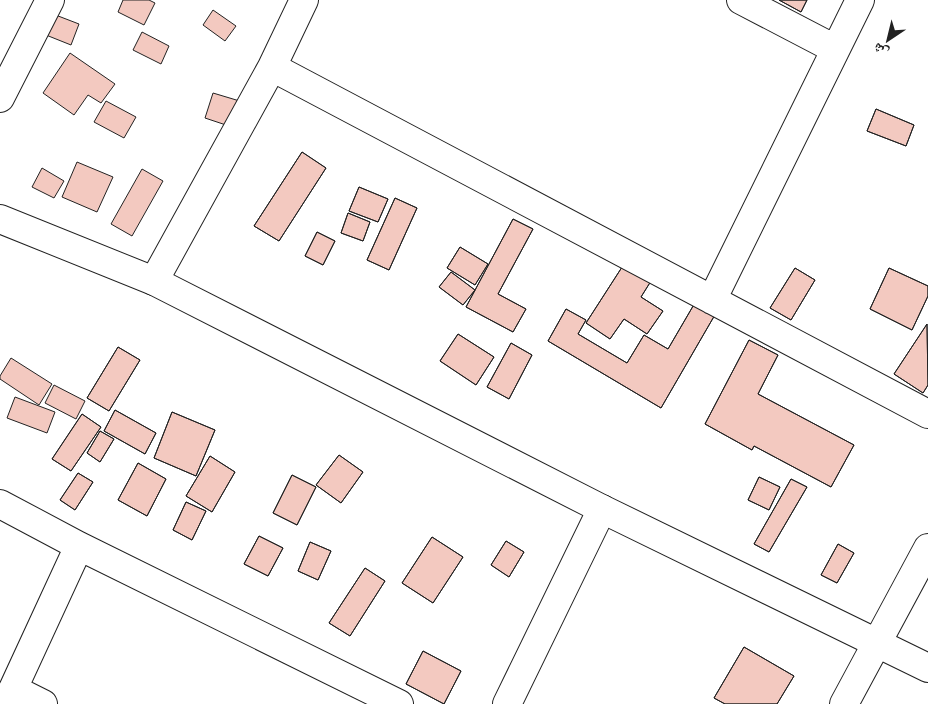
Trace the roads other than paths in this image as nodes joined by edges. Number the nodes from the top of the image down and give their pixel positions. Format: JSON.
{"nodes":[{"id":1,"x":50,"y":0,"type":"edge"},
{"id":2,"x":304,"y":0,"type":"edge"},
{"id":3,"x":741,"y":0,"type":"edge"},
{"id":4,"x":860,"y":0,"type":"edge"},
{"id":5,"x":835,"y":49,"type":"junction"},
{"id":6,"x":272,"y":67,"type":"junction"},
{"id":7,"x":0,"y":98,"type":"edge"},
{"id":8,"x":0,"y":219,"type":"edge"},
{"id":9,"x":154,"y":281,"type":"junction"},
{"id":10,"x":712,"y":300,"type":"junction"},
{"id":11,"x":928,"y":414,"type":"edge"},
{"id":12,"x":0,"y":504,"type":"edge"},
{"id":13,"x":602,"y":509,"type":"junction"},
{"id":14,"x":79,"y":546,"type":"junction"},
{"id":15,"x":928,"y":548,"type":"edge"},
{"id":16,"x":876,"y":642,"type":"junction"},
{"id":17,"x":928,"y":668,"type":"edge"},
{"id":18,"x":9,"y":696,"type":"edge"},
{"id":19,"x":43,"y":704,"type":"edge"},
{"id":20,"x":399,"y":704,"type":"edge"},
{"id":21,"x":506,"y":704,"type":"edge"},
{"id":22,"x":844,"y":704,"type":"edge"}],
"edges":[{"from":1,"to":7,"type":"street"},
{"from":2,"to":6,"type":"street"},
{"from":3,"to":5,"type":"street"},
{"from":4,"to":5,"type":"street"},
{"from":5,"to":10,"type":"street"},
{"from":6,"to":9,"type":"street"},
{"from":6,"to":10,"type":"street"},
{"from":8,"to":9,"type":"street"},
{"from":9,"to":13,"type":"street"},
{"from":10,"to":11,"type":"street"},
{"from":12,"to":14,"type":"street"},
{"from":13,"to":16,"type":"street"},
{"from":13,"to":21,"type":"street"},
{"from":14,"to":18,"type":"street"},
{"from":14,"to":20,"type":"street"},
{"from":15,"to":16,"type":"street"},
{"from":16,"to":17,"type":"street"},
{"from":16,"to":22,"type":"street"},
{"from":18,"to":19,"type":"street"}]}
